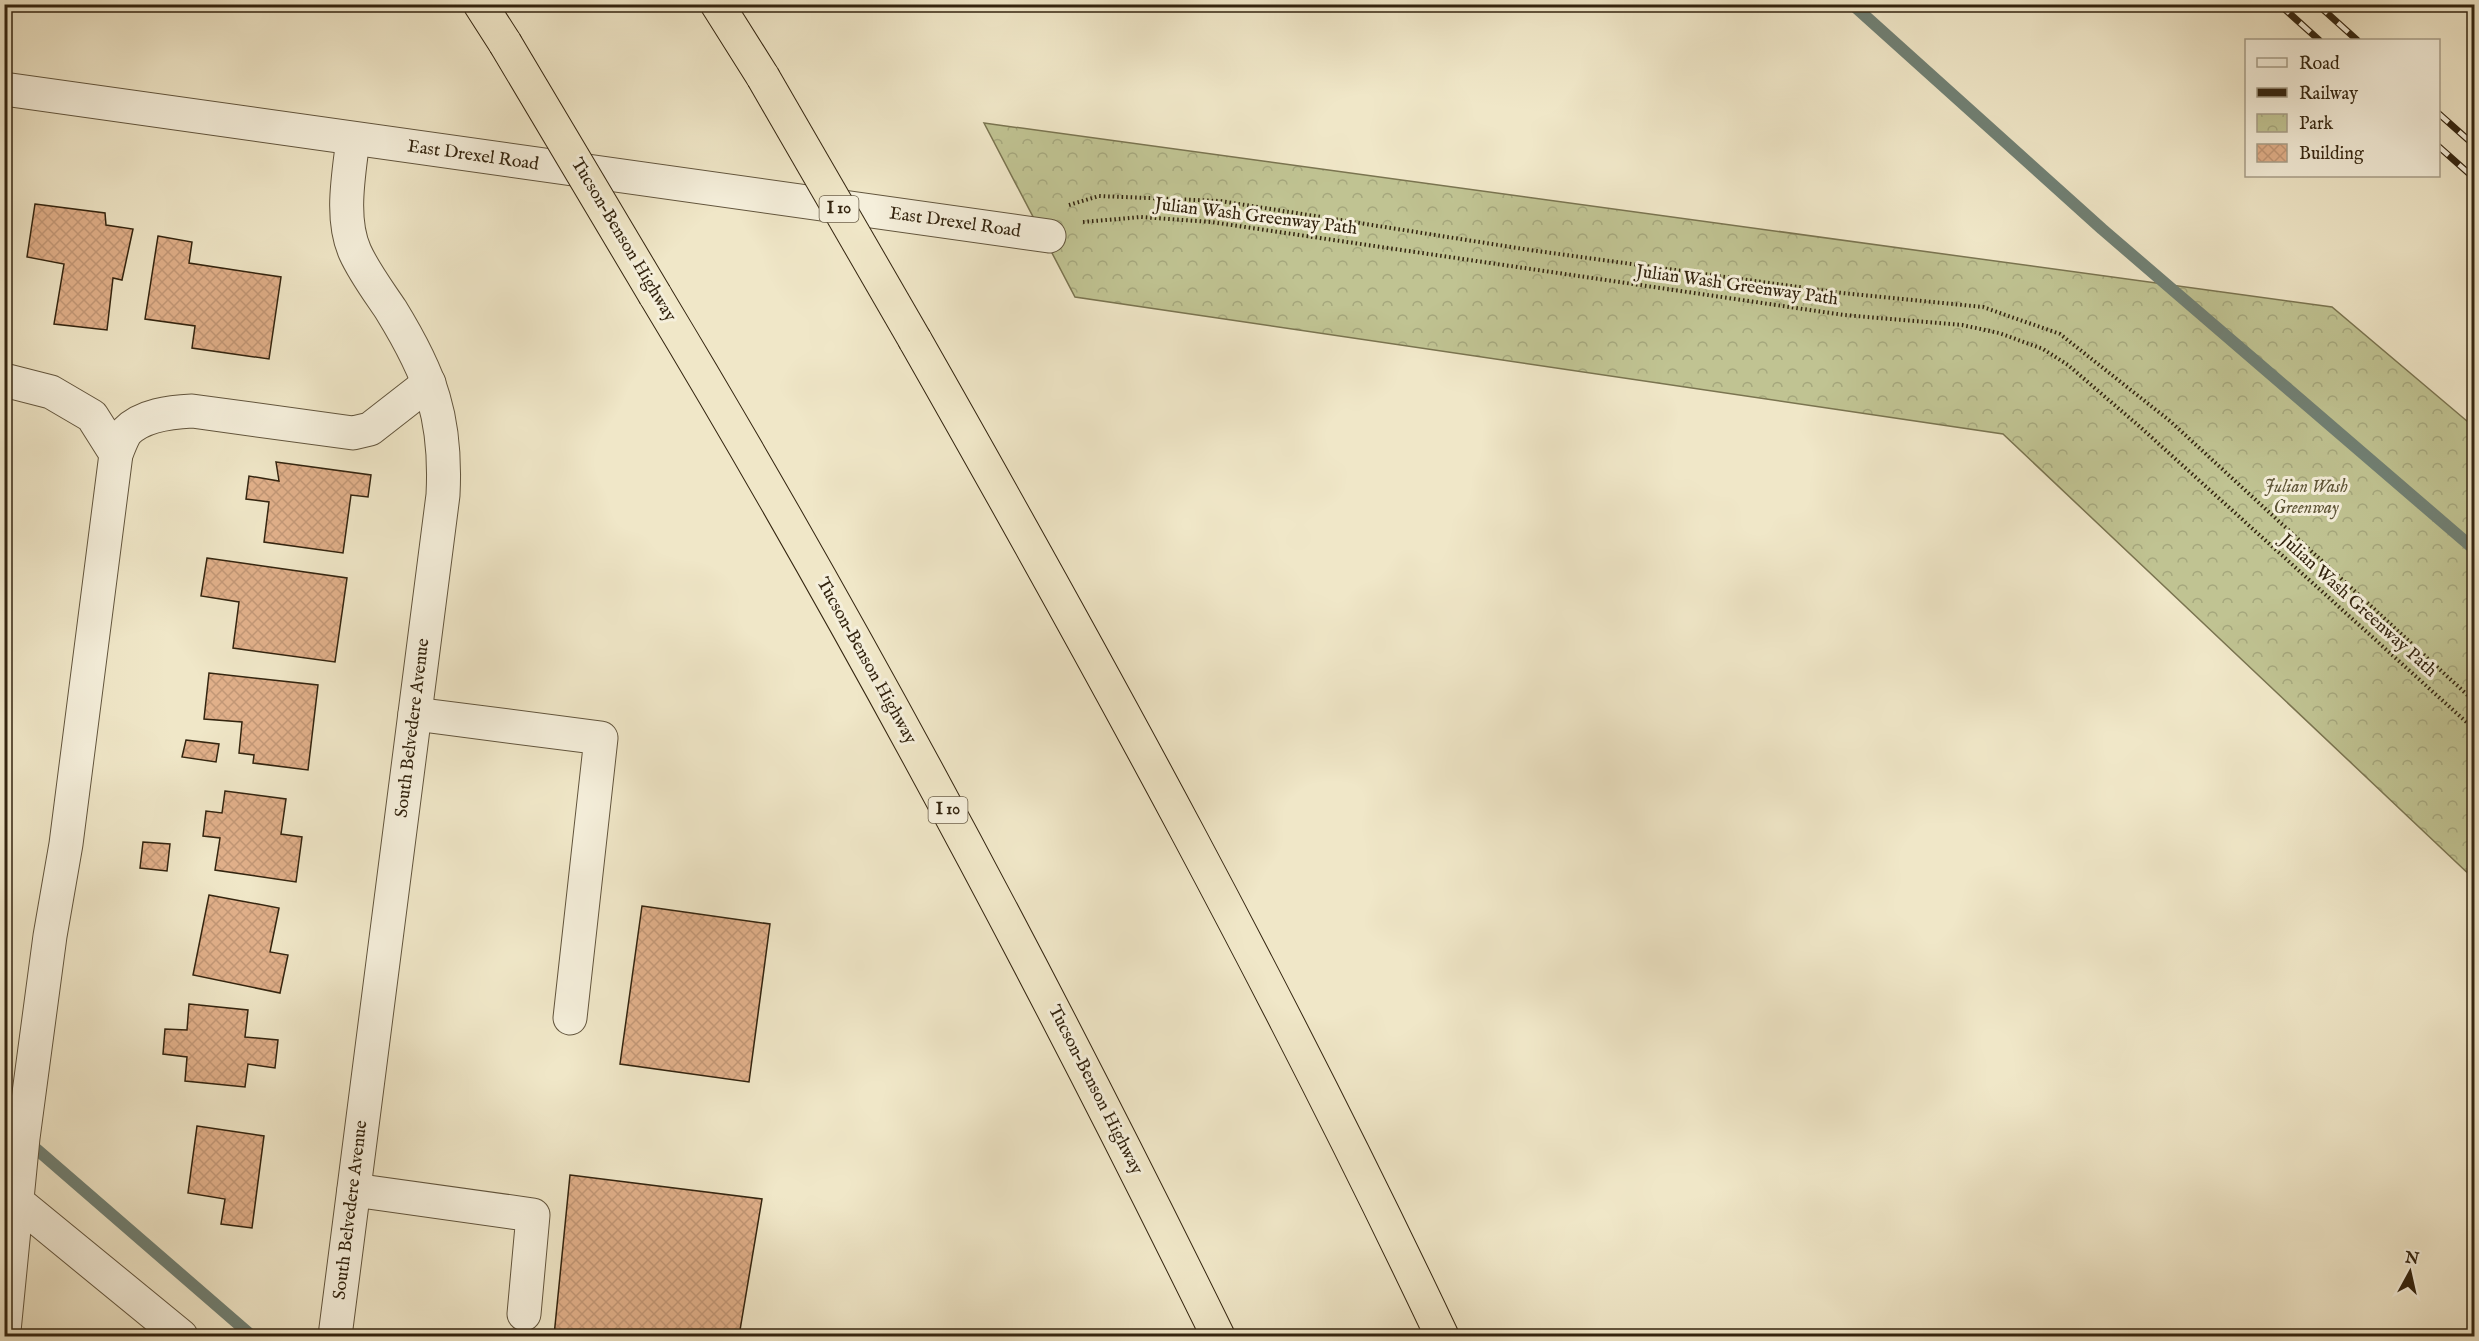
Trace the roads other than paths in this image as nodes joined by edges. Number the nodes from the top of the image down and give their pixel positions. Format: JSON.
{"nodes":[{"id":1,"x":480,"y":4,"type":"edge"},
{"id":2,"x":717,"y":4,"type":"edge"},
{"id":3,"x":4,"y":89,"type":"edge"},
{"id":4,"x":353,"y":139,"type":"junction"},
{"id":5,"x":1049,"y":236,"type":"road end"},
{"id":6,"x":4,"y":380,"type":"edge"},
{"id":7,"x":429,"y":382,"type":"junction"},
{"id":8,"x":116,"y":454,"type":"junction"},
{"id":9,"x":415,"y":714,"type":"junction"},
{"id":10,"x":570,"y":1018,"type":"dead end"},
{"id":11,"x":354,"y":1190,"type":"junction"},
{"id":12,"x":11,"y":1196,"type":"edge"},
{"id":13,"x":524,"y":1314,"type":"dead end"},
{"id":14,"x":4,"y":1331,"type":"edge"},
{"id":15,"x":181,"y":1336,"type":"edge"},
{"id":16,"x":335,"y":1336,"type":"edge"},
{"id":17,"x":1218,"y":1336,"type":"edge"},
{"id":18,"x":1442,"y":1336,"type":"edge"}],
"edges":[{"from":1,"to":17,"type":"highway","name":"Tucson–Benson Highway","number":"I 10","bridge":true},
{"from":2,"to":18,"type":"highway","number":"I 10","bridge":true},
{"from":3,"to":4,"type":"street","name":"East Drexel Road"},
{"from":4,"to":5,"type":"street","name":"East Drexel Road"},
{"from":4,"to":7,"type":"street","name":"South Belvedere Avenue"},
{"from":6,"to":8,"type":"street"},
{"from":7,"to":8,"type":"street"},
{"from":7,"to":9,"type":"street","name":"South Belvedere Avenue"},
{"from":8,"to":12,"type":"street"},
{"from":9,"to":10,"type":"street"},
{"from":9,"to":11,"type":"street","name":"South Belvedere Avenue"},
{"from":11,"to":13,"type":"street"},
{"from":11,"to":16,"type":"street","name":"South Belvedere Avenue"},
{"from":12,"to":14,"type":"street"},
{"from":12,"to":15,"type":"street"}]}
